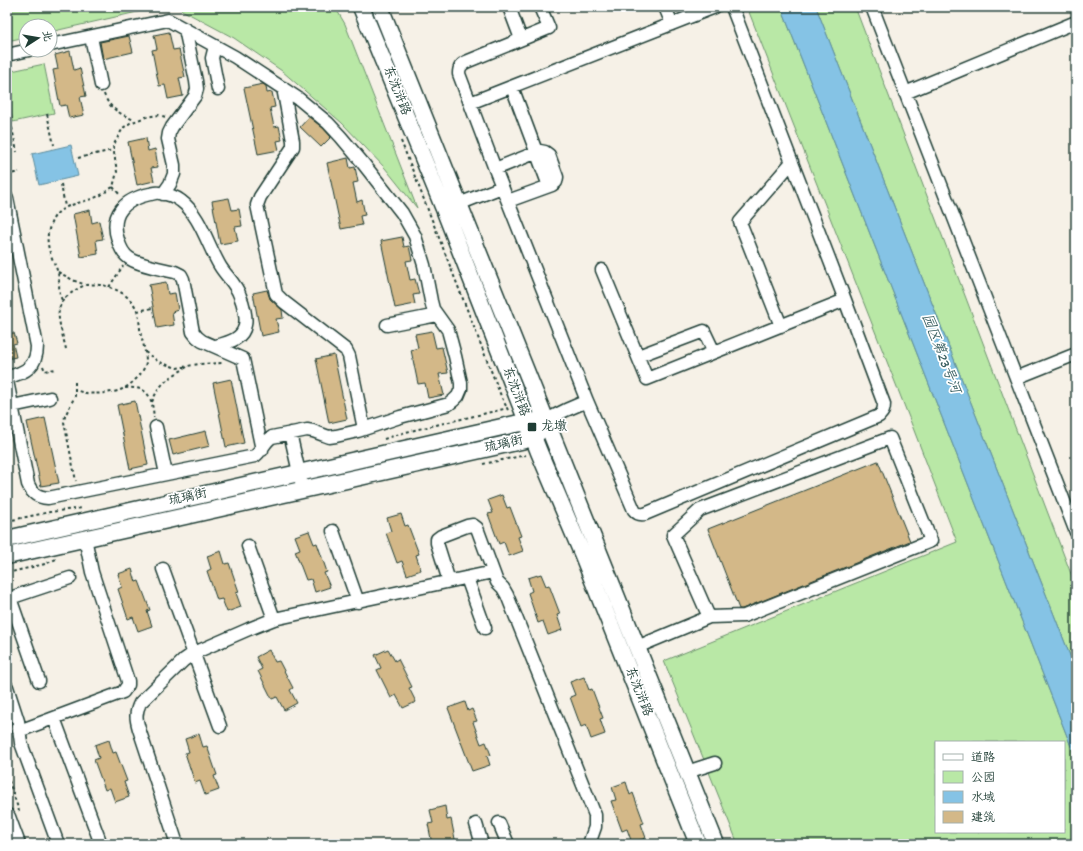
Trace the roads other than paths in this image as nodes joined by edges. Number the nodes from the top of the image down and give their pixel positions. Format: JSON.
{"nodes":[{"id":1,"x":361,"y":7,"type":"edge"},
{"id":2,"x":380,"y":7,"type":"edge"},
{"id":3,"x":509,"y":7,"type":"edge"},
{"id":4,"x":540,"y":7,"type":"edge"},
{"id":5,"x":666,"y":7,"type":"edge"},
{"id":6,"x":715,"y":7,"type":"edge"},
{"id":7,"x":732,"y":7,"type":"edge"},
{"id":8,"x":872,"y":7,"type":"edge"},
{"id":9,"x":1076,"y":22,"type":"edge"},
{"id":10,"x":672,"y":24,"type":"junction"},
{"id":11,"x":185,"y":29,"type":"junction"},
{"id":12,"x":91,"y":36,"type":"junction"},
{"id":13,"x":521,"y":39,"type":"junction"},
{"id":14,"x":58,"y":44,"type":"edge"},
{"id":15,"x":215,"y":46,"type":"junction"},
{"id":16,"x":18,"y":52,"type":"edge"},
{"id":17,"x":7,"y":55,"type":"edge"},
{"id":18,"x":101,"y":85,"type":"road end"},
{"id":19,"x":283,"y":88,"type":"junction"},
{"id":20,"x":512,"y":88,"type":"junction"},
{"id":21,"x":218,"y":89,"type":"dead end"},
{"id":22,"x":905,"y":93,"type":"junction"},
{"id":23,"x":470,"y":103,"type":"junction"},
{"id":24,"x":536,"y":153,"type":"junction"},
{"id":25,"x":792,"y":162,"type":"junction"},
{"id":26,"x":495,"y":169,"type":"junction"},
{"id":27,"x":502,"y":187,"type":"junction"},
{"id":28,"x":163,"y":194,"type":"junction"},
{"id":29,"x":7,"y":198,"type":"edge"},
{"id":30,"x":508,"y":201,"type":"junction"},
{"id":31,"x":452,"y":207,"type":"junction"},
{"id":32,"x":602,"y":270,"type":"dead end"},
{"id":33,"x":845,"y":300,"type":"junction"},
{"id":34,"x":437,"y":315,"type":"junction"},
{"id":35,"x":387,"y":325,"type":"dead end"},
{"id":36,"x":781,"y":326,"type":"junction"},
{"id":37,"x":215,"y":346,"type":"junction"},
{"id":38,"x":714,"y":352,"type":"junction"},
{"id":39,"x":1076,"y":354,"type":"edge"},
{"id":40,"x":638,"y":356,"type":"junction"},
{"id":41,"x":7,"y":377,"type":"edge"},
{"id":42,"x":1016,"y":378,"type":"junction"},
{"id":43,"x":7,"y":381,"type":"edge"},
{"id":44,"x":50,"y":398,"type":"dead end"},
{"id":45,"x":587,"y":401,"type":"junction"},
{"id":46,"x":12,"y":406,"type":"junction"},
{"id":47,"x":546,"y":420,"type":"junction"},
{"id":48,"x":527,"y":422,"type":"junction"},
{"id":49,"x":156,"y":427,"type":"road end"},
{"id":50,"x":364,"y":429,"type":"junction"},
{"id":51,"x":290,"y":433,"type":"junction"},
{"id":52,"x":534,"y":438,"type":"junction"},
{"id":53,"x":262,"y":450,"type":"junction"},
{"id":54,"x":299,"y":473,"type":"junction"},
{"id":55,"x":166,"y":474,"type":"junction"},
{"id":56,"x":302,"y":490,"type":"junction"},
{"id":57,"x":1075,"y":524,"type":"edge"},
{"id":58,"x":333,"y":531,"type":"dead end"},
{"id":59,"x":85,"y":538,"type":"junction"},
{"id":60,"x":7,"y":539,"type":"edge"},
{"id":61,"x":248,"y":546,"type":"dead end"},
{"id":62,"x":7,"y":556,"type":"edge"},
{"id":63,"x":163,"y":569,"type":"dead end"},
{"id":64,"x":493,"y":572,"type":"junction"},
{"id":65,"x":70,"y":578,"type":"dead end"},
{"id":66,"x":467,"y":578,"type":"junction"},
{"id":67,"x":449,"y":581,"type":"junction"},
{"id":68,"x":9,"y":598,"type":"edge"},
{"id":69,"x":358,"y":602,"type":"junction"},
{"id":70,"x":709,"y":617,"type":"junction"},
{"id":71,"x":274,"y":619,"type":"junction"},
{"id":72,"x":485,"y":628,"type":"dead end"},
{"id":73,"x":637,"y":647,"type":"junction"},
{"id":74,"x":194,"y":653,"type":"junction"},
{"id":75,"x":39,"y":681,"type":"dead end"},
{"id":76,"x":7,"y":687,"type":"edge"},
{"id":77,"x":54,"y":718,"type":"junction"},
{"id":78,"x":220,"y":726,"type":"dead end"},
{"id":79,"x":19,"y":731,"type":"junction"},
{"id":80,"x":715,"y":763,"type":"dead end"},
{"id":81,"x":687,"y":772,"type":"junction"},
{"id":82,"x":7,"y":817,"type":"edge"},
{"id":83,"x":499,"y":823,"type":"dead end"},
{"id":84,"x":476,"y":824,"type":"dead end"},
{"id":85,"x":175,"y":843,"type":"edge"},
{"id":86,"x":17,"y":844,"type":"edge"},
{"id":87,"x":58,"y":844,"type":"edge"},
{"id":88,"x":101,"y":844,"type":"edge"},
{"id":89,"x":482,"y":844,"type":"edge"},
{"id":90,"x":508,"y":844,"type":"edge"},
{"id":91,"x":589,"y":844,"type":"edge"},
{"id":92,"x":698,"y":844,"type":"edge"},
{"id":93,"x":716,"y":844,"type":"edge"}],
"edges":[{"from":1,"to":31,"type":"main road","name":"东沈浒路"},
{"from":2,"to":31,"type":"main road","name":"东沈浒路"},
{"from":3,"to":13,"type":"street"},
{"from":4,"to":13,"type":"street"},
{"from":5,"to":10,"type":"street"},
{"from":6,"to":10,"type":"street"},
{"from":7,"to":25,"type":"street"},
{"from":8,"to":22,"type":"street"},
{"from":9,"to":22,"type":"street"},
{"from":10,"to":20,"type":"street"},
{"from":11,"to":12,"type":"street"},
{"from":11,"to":15,"type":"street"},
{"from":11,"to":28,"type":"street"},
{"from":12,"to":14,"type":"street"},
{"from":12,"to":18,"type":"street"},
{"from":13,"to":23,"type":"street"},
{"from":15,"to":19,"type":"street"},
{"from":15,"to":21,"type":"street"},
{"from":16,"to":17,"type":"street"},
{"from":19,"to":34,"type":"street"},
{"from":19,"to":50,"type":"street"},
{"from":20,"to":23,"type":"street"},
{"from":20,"to":24,"type":"street"},
{"from":22,"to":42,"type":"street"},
{"from":23,"to":26,"type":"street"},
{"from":24,"to":26,"type":"street"},
{"from":24,"to":30,"type":"street"},
{"from":25,"to":33,"type":"street"},
{"from":25,"to":36,"type":"street"},
{"from":26,"to":27,"type":"street"},
{"from":27,"to":30,"type":"street"},
{"from":27,"to":31,"type":"street"},
{"from":28,"to":37,"type":"street"},
{"from":28,"to":37,"type":"street"},
{"from":29,"to":41,"type":"street"},
{"from":30,"to":45,"type":"street"},
{"from":31,"to":47,"type":"main road","name":"东沈浒路"},
{"from":31,"to":48,"type":"main road","name":"东沈浒路"},
{"from":32,"to":40,"type":"street"},
{"from":33,"to":36,"type":"street"},
{"from":33,"to":45,"type":"street"},
{"from":34,"to":35,"type":"street"},
{"from":34,"to":50,"type":"street"},
{"from":36,"to":38,"type":"street"},
{"from":37,"to":53,"type":"street"},
{"from":38,"to":40,"type":"street"},
{"from":38,"to":40,"type":"street"},
{"from":39,"to":42,"type":"street"},
{"from":42,"to":57,"type":"street"},
{"from":43,"to":46,"type":"street"},
{"from":44,"to":46,"type":"street"},
{"from":45,"to":47,"type":"street"},
{"from":46,"to":55,"type":"street"},
{"from":47,"to":48,"type":"main road","name":"琉璃街"},
{"from":47,"to":52,"type":"main road","name":"琉璃街"},
{"from":47,"to":73,"type":"main road","name":"东沈浒路"},
{"from":48,"to":52,"type":"main road","name":"东沈浒路"},
{"from":48,"to":54,"type":"main road","name":"琉璃街"},
{"from":49,"to":55,"type":"street"},
{"from":50,"to":51,"type":"street"},
{"from":51,"to":53,"type":"street"},
{"from":51,"to":54,"type":"street"},
{"from":52,"to":56,"type":"main road","name":"琉璃街"},
{"from":52,"to":92,"type":"main road","name":"东沈浒路"},
{"from":53,"to":55,"type":"street"},
{"from":54,"to":56,"type":"street"},
{"from":54,"to":60,"type":"main road","name":"琉璃街"},
{"from":56,"to":59,"type":"main road","name":"琉璃街"},
{"from":58,"to":69,"type":"street"},
{"from":59,"to":62,"type":"main road","name":"琉璃街"},
{"from":59,"to":77,"type":"street"},
{"from":61,"to":71,"type":"street"},
{"from":63,"to":74,"type":"street"},
{"from":64,"to":66,"type":"street"},
{"from":64,"to":67,"type":"street"},
{"from":64,"to":91,"type":"street"},
{"from":65,"to":68,"type":"street"},
{"from":66,"to":67,"type":"street"},
{"from":66,"to":72,"type":"street"},
{"from":67,"to":69,"type":"street"},
{"from":68,"to":75,"type":"street"},
{"from":69,"to":71,"type":"street"},
{"from":70,"to":70,"type":"street"},
{"from":70,"to":73,"type":"street"},
{"from":71,"to":74,"type":"street"},
{"from":73,"to":81,"type":"main road","name":"东沈浒路"},
{"from":74,"to":78,"type":"street"},
{"from":74,"to":85,"type":"street"},
{"from":76,"to":79,"type":"street"},
{"from":77,"to":79,"type":"street"},
{"from":77,"to":88,"type":"street"},
{"from":79,"to":87,"type":"street"},
{"from":80,"to":81,"type":"street"},
{"from":81,"to":93,"type":"main road","name":"东沈浒路"},
{"from":82,"to":86,"type":"main road"},
{"from":83,"to":90,"type":"street"},
{"from":84,"to":89,"type":"street"}]}
